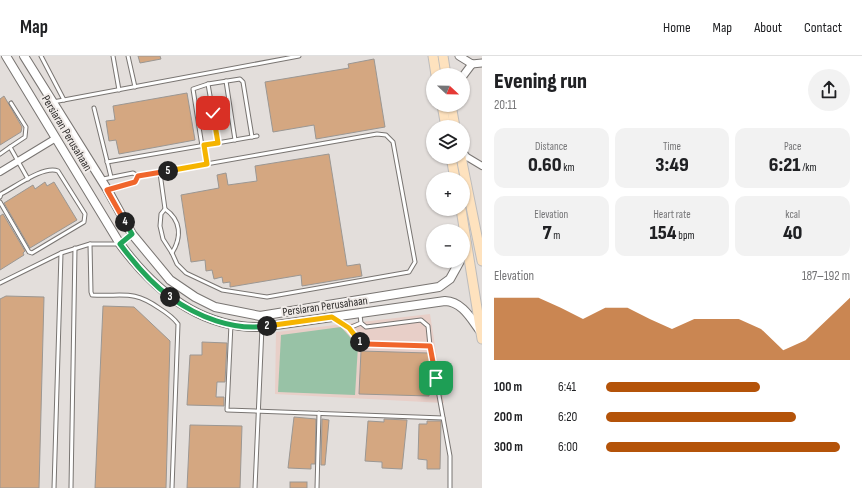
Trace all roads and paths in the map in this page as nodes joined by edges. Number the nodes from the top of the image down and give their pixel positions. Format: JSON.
{"nodes":[{"id":1,"x":6,"y":56,"type":"edge"},
{"id":2,"x":24,"y":56,"type":"edge"},
{"id":3,"x":41,"y":56,"type":"edge"},
{"id":4,"x":113,"y":56,"type":"edge"},
{"id":5,"x":128,"y":56,"type":"edge"},
{"id":6,"x":299,"y":56,"type":"edge"},
{"id":7,"x":433,"y":56,"type":"edge"},
{"id":8,"x":443,"y":56,"type":"edge"},
{"id":9,"x":460,"y":56,"type":"edge"},
{"id":10,"x":482,"y":63,"type":"edge"},
{"id":11,"x":472,"y":64,"type":"junction"},
{"id":12,"x":435,"y":68,"type":"edge"},
{"id":13,"x":445,"y":68,"type":"edge"},
{"id":14,"x":469,"y":68,"type":"edge"},
{"id":15,"x":226,"y":81,"type":"junction"},
{"id":16,"x":208,"y":84,"type":"junction"},
{"id":17,"x":135,"y":87,"type":"junction"},
{"id":18,"x":119,"y":90,"type":"junction"},
{"id":19,"x":64,"y":100,"type":"junction"},
{"id":20,"x":53,"y":102,"type":"junction"},
{"id":21,"x":11,"y":103,"type":"dead end"},
{"id":22,"x":94,"y":108,"type":"dead end"},
{"id":23,"x":257,"y":136,"type":"dead end"},
{"id":24,"x":252,"y":137,"type":"junction"},
{"id":25,"x":56,"y":138,"type":"junction"},
{"id":26,"x":235,"y":140,"type":"junction"},
{"id":27,"x":218,"y":143,"type":"junction"},
{"id":28,"x":203,"y":146,"type":"junction"},
{"id":29,"x":10,"y":147,"type":"junction"},
{"id":30,"x":0,"y":154,"type":"edge"},
{"id":31,"x":470,"y":159,"type":"edge"},
{"id":32,"x":19,"y":161,"type":"junction"},
{"id":33,"x":107,"y":162,"type":"junction"},
{"id":34,"x":207,"y":164,"type":"junction"},
{"id":35,"x":462,"y":164,"type":"edge"},
{"id":36,"x":482,"y":166,"type":"edge"},
{"id":37,"x":0,"y":172,"type":"edge"},
{"id":38,"x":160,"y":172,"type":"junction"},
{"id":39,"x":138,"y":176,"type":"junction"},
{"id":40,"x":111,"y":177,"type":"junction"},
{"id":41,"x":28,"y":179,"type":"junction"},
{"id":42,"x":101,"y":179,"type":"junction"},
{"id":43,"x":107,"y":190,"type":"junction"},
{"id":44,"x":0,"y":197,"type":"edge"},
{"id":45,"x":0,"y":202,"type":"edge"},
{"id":46,"x":165,"y":209,"type":"junction"},
{"id":47,"x":132,"y":234,"type":"junction"},
{"id":48,"x":90,"y":244,"type":"junction"},
{"id":49,"x":120,"y":244,"type":"junction"},
{"id":50,"x":76,"y":248,"type":"junction"},
{"id":51,"x":61,"y":253,"type":"junction"},
{"id":52,"x":172,"y":253,"type":"junction"},
{"id":53,"x":482,"y":261,"type":"edge"},
{"id":54,"x":456,"y":268,"type":"edge"},
{"id":55,"x":468,"y":268,"type":"edge"},
{"id":56,"x":0,"y":284,"type":"edge"},
{"id":57,"x":359,"y":313,"type":"junction"},
{"id":58,"x":332,"y":317,"type":"junction"},
{"id":59,"x":361,"y":323,"type":"junction"},
{"id":60,"x":231,"y":324,"type":"junction"},
{"id":61,"x":262,"y":327,"type":"junction"},
{"id":62,"x":349,"y":328,"type":"junction"},
{"id":63,"x":481,"y":335,"type":"edge"},
{"id":64,"x":430,"y":346,"type":"junction"},
{"id":65,"x":258,"y":411,"type":"junction"},
{"id":66,"x":319,"y":413,"type":"junction"},
{"id":67,"x":443,"y":418,"type":"junction"},
{"id":68,"x":54,"y":488,"type":"edge"},
{"id":69,"x":71,"y":488,"type":"edge"},
{"id":70,"x":172,"y":488,"type":"edge"},
{"id":71,"x":255,"y":488,"type":"edge"},
{"id":72,"x":317,"y":488,"type":"edge"},
{"id":73,"x":450,"y":488,"type":"edge"}],
"edges":[{"from":1,"to":25,"type":"main road","name":"Persiaran Perusahaan"},
{"from":2,"to":20,"type":"main road","name":"Persiaran Perusahaan"},
{"from":3,"to":19,"type":"lane"},
{"from":4,"to":18,"type":"lane"},
{"from":5,"to":17,"type":"lane"},
{"from":6,"to":17,"type":"lane"},
{"from":7,"to":12,"type":"main road"},
{"from":8,"to":13,"type":"main road"},
{"from":9,"to":11,"type":"street"},
{"from":10,"to":11,"type":"street"},
{"from":11,"to":14,"type":"street"},
{"from":15,"to":16,"type":"lane"},
{"from":15,"to":24,"type":"lane"},
{"from":15,"to":26,"type":"lane"},
{"from":16,"to":27,"type":"lane"},
{"from":16,"to":28,"type":"lane"},
{"from":17,"to":18,"type":"lane"},
{"from":18,"to":19,"type":"lane"},
{"from":19,"to":20,"type":"lane"},
{"from":20,"to":42,"type":"main road","name":"Persiaran Perusahaan"},
{"from":21,"to":29,"type":"lane"},
{"from":22,"to":33,"type":"lane"},
{"from":23,"to":24,"type":"lane"},
{"from":24,"to":26,"type":"lane"},
{"from":25,"to":32,"type":"street"},
{"from":25,"to":49,"type":"main road","name":"Persiaran Perusahaan"},
{"from":26,"to":27,"type":"lane"},
{"from":27,"to":28,"type":"lane"},
{"from":28,"to":33,"type":"lane"},
{"from":28,"to":34,"type":"lane"},
{"from":29,"to":30,"type":"lane"},
{"from":29,"to":32,"type":"lane"},
{"from":31,"to":36,"type":"street"},
{"from":32,"to":37,"type":"street"},
{"from":32,"to":41,"type":"lane"},
{"from":33,"to":40,"type":"lane"},
{"from":34,"to":38,"type":"lane"},
{"from":34,"to":52,"type":"lane"},
{"from":35,"to":53,"type":"main road"},
{"from":38,"to":39,"type":"lane"},
{"from":38,"to":46,"type":"lane"},
{"from":39,"to":40,"type":"lane"},
{"from":39,"to":43,"type":"lane"},
{"from":40,"to":42,"type":"lane"},
{"from":41,"to":44,"type":"lane"},
{"from":41,"to":45,"type":"lane"},
{"from":42,"to":43,"type":"main road","name":"Persiaran Perusahaan"},
{"from":43,"to":47,"type":"main road","name":"Persiaran Perusahaan"},
{"from":46,"to":52,"type":"lane"},
{"from":46,"to":52,"type":"lane"},
{"from":47,"to":49,"type":"lane"},
{"from":47,"to":54,"type":"main road","name":"Persiaran Perusahaan"},
{"from":48,"to":49,"type":"lane"},
{"from":48,"to":50,"type":"lane"},
{"from":48,"to":70,"type":"lane"},
{"from":49,"to":60,"type":"main road","name":"Persiaran Perusahaan"},
{"from":50,"to":51,"type":"lane"},
{"from":50,"to":69,"type":"lane"},
{"from":51,"to":56,"type":"lane"},
{"from":51,"to":68,"type":"lane"},
{"from":55,"to":63,"type":"main road"},
{"from":57,"to":58,"type":"main road","name":"Persiaran Perusahaan"},
{"from":57,"to":59,"type":"lane"},
{"from":57,"to":63,"type":"main road","name":"Persiaran Perusahaan"},
{"from":58,"to":61,"type":"main road","name":"Persiaran Perusahaan"},
{"from":58,"to":62,"type":"lane"},
{"from":59,"to":62,"type":"lane"},
{"from":59,"to":64,"type":"lane"},
{"from":60,"to":61,"type":"main road","name":"Persiaran Perusahaan"},
{"from":60,"to":65,"type":"lane"},
{"from":61,"to":65,"type":"lane"},
{"from":62,"to":64,"type":"lane"},
{"from":64,"to":67,"type":"lane"},
{"from":65,"to":66,"type":"lane"},
{"from":65,"to":71,"type":"lane"},
{"from":66,"to":67,"type":"lane"},
{"from":66,"to":72,"type":"lane"},
{"from":67,"to":73,"type":"lane"}]}
